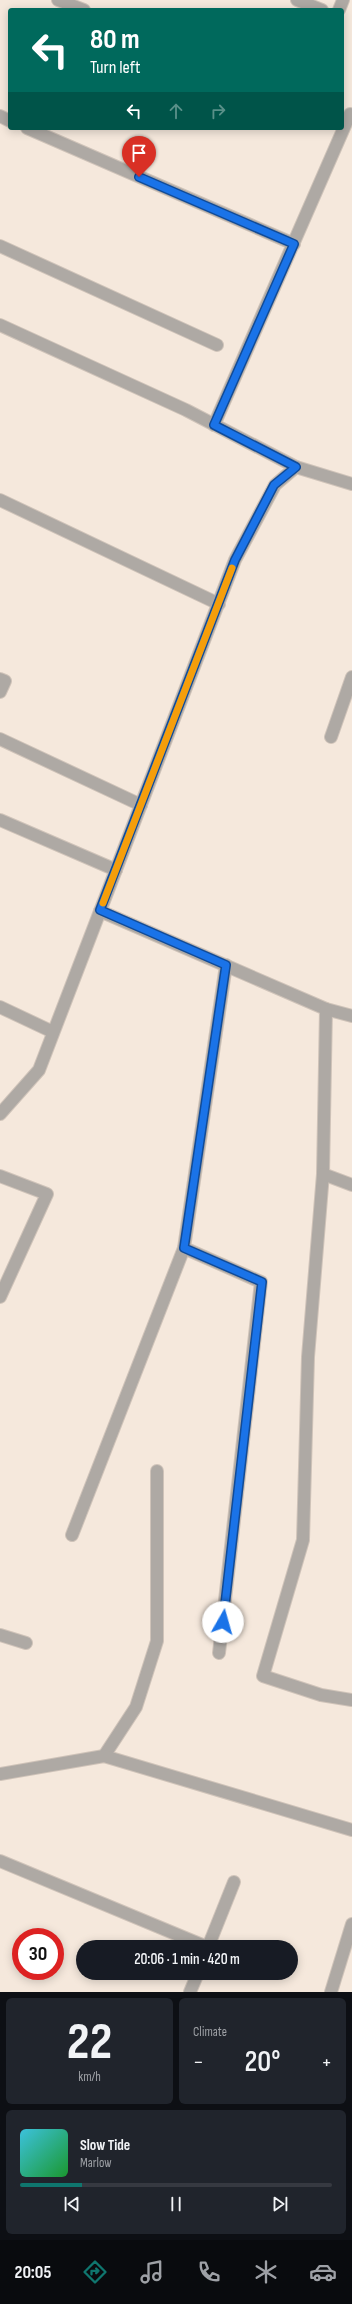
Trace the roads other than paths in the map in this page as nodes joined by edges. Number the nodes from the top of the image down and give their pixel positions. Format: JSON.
{"nodes":[{"id":1,"x":58,"y":0,"type":"edge"},
{"id":2,"x":297,"y":0,"type":"edge"},
{"id":3,"x":79,"y":8,"type":"edge"},
{"id":4,"x":317,"y":8,"type":"edge"},
{"id":5,"x":348,"y":113,"type":"edge"},
{"id":6,"x":344,"y":123,"type":"edge"},
{"id":7,"x":32,"y":130,"type":"edge"},
{"id":8,"x":341,"y":130,"type":"edge"},
{"id":9,"x":294,"y":244,"type":"junction"},
{"id":10,"x":0,"y":246,"type":"edge"},
{"id":11,"x":0,"y":325,"type":"edge"},
{"id":12,"x":217,"y":345,"type":"dead end"},
{"id":13,"x":214,"y":425,"type":"junction"},
{"id":14,"x":296,"y":467,"type":"junction"},
{"id":15,"x":352,"y":484,"type":"edge"},
{"id":16,"x":0,"y":500,"type":"edge"},
{"id":17,"x":219,"y":604,"type":"junction"},
{"id":18,"x":352,"y":677,"type":"edge"},
{"id":19,"x":0,"y":679,"type":"edge"},
{"id":20,"x":0,"y":692,"type":"edge"},
{"id":21,"x":331,"y":737,"type":"dead end"},
{"id":22,"x":0,"y":739,"type":"edge"},
{"id":23,"x":141,"y":805,"type":"junction"},
{"id":24,"x":0,"y":820,"type":"edge"},
{"id":25,"x":116,"y":870,"type":"junction"},
{"id":26,"x":100,"y":910,"type":"junction"},
{"id":27,"x":226,"y":965,"type":"junction"},
{"id":28,"x":0,"y":1007,"type":"edge"},
{"id":29,"x":326,"y":1008,"type":"junction"},
{"id":30,"x":352,"y":1016,"type":"edge"},
{"id":31,"x":53,"y":1032,"type":"junction"},
{"id":32,"x":0,"y":1114,"type":"edge"},
{"id":33,"x":323,"y":1174,"type":"junction"},
{"id":34,"x":0,"y":1176,"type":"edge"},
{"id":35,"x":352,"y":1185,"type":"edge"},
{"id":36,"x":184,"y":1248,"type":"junction"},
{"id":37,"x":0,"y":1297,"type":"edge"},
{"id":38,"x":157,"y":1471,"type":"dead end"},
{"id":39,"x":72,"y":1535,"type":"dead end"},
{"id":40,"x":0,"y":1635,"type":"edge"},
{"id":41,"x":26,"y":1643,"type":"dead end"},
{"id":42,"x":219,"y":1653,"type":"dead end"},
{"id":43,"x":352,"y":1700,"type":"edge"},
{"id":44,"x":104,"y":1756,"type":"junction"},
{"id":45,"x":0,"y":1774,"type":"edge"},
{"id":46,"x":352,"y":1830,"type":"edge"},
{"id":47,"x":0,"y":1861,"type":"edge"},
{"id":48,"x":234,"y":1882,"type":"dead end"},
{"id":49,"x":352,"y":1924,"type":"edge"},
{"id":50,"x":190,"y":1940,"type":"edge"},
{"id":51,"x":210,"y":1940,"type":"edge"},
{"id":52,"x":195,"y":1980,"type":"edge"},
{"id":53,"x":190,"y":1992,"type":"edge"},
{"id":54,"x":331,"y":1992,"type":"edge"}],
"edges":[{"from":1,"to":3,"type":"street"},
{"from":2,"to":4,"type":"street"},
{"from":5,"to":6,"type":"street"},
{"from":7,"to":9,"type":"street"},
{"from":8,"to":9,"type":"street"},
{"from":9,"to":13,"type":"street"},
{"from":10,"to":12,"type":"street"},
{"from":11,"to":13,"type":"street"},
{"from":13,"to":14,"type":"street"},
{"from":14,"to":15,"type":"street"},
{"from":14,"to":17,"type":"street"},
{"from":16,"to":17,"type":"street"},
{"from":17,"to":23,"type":"street"},
{"from":18,"to":21,"type":"street"},
{"from":19,"to":20,"type":"street"},
{"from":22,"to":23,"type":"street"},
{"from":23,"to":25,"type":"street"},
{"from":24,"to":25,"type":"street"},
{"from":25,"to":26,"type":"street"},
{"from":26,"to":27,"type":"street"},
{"from":26,"to":31,"type":"street"},
{"from":27,"to":29,"type":"street"},
{"from":27,"to":36,"type":"street"},
{"from":28,"to":31,"type":"street"},
{"from":29,"to":30,"type":"street"},
{"from":29,"to":33,"type":"street"},
{"from":31,"to":32,"type":"street"},
{"from":33,"to":35,"type":"street"},
{"from":33,"to":43,"type":"street"},
{"from":34,"to":37,"type":"street"},
{"from":36,"to":39,"type":"street"},
{"from":36,"to":42,"type":"street"},
{"from":38,"to":44,"type":"street"},
{"from":40,"to":41,"type":"street"},
{"from":44,"to":45,"type":"street"},
{"from":44,"to":46,"type":"street"},
{"from":47,"to":50,"type":"street"},
{"from":48,"to":51,"type":"street"},
{"from":49,"to":54,"type":"street"},
{"from":52,"to":53,"type":"street"}]}
